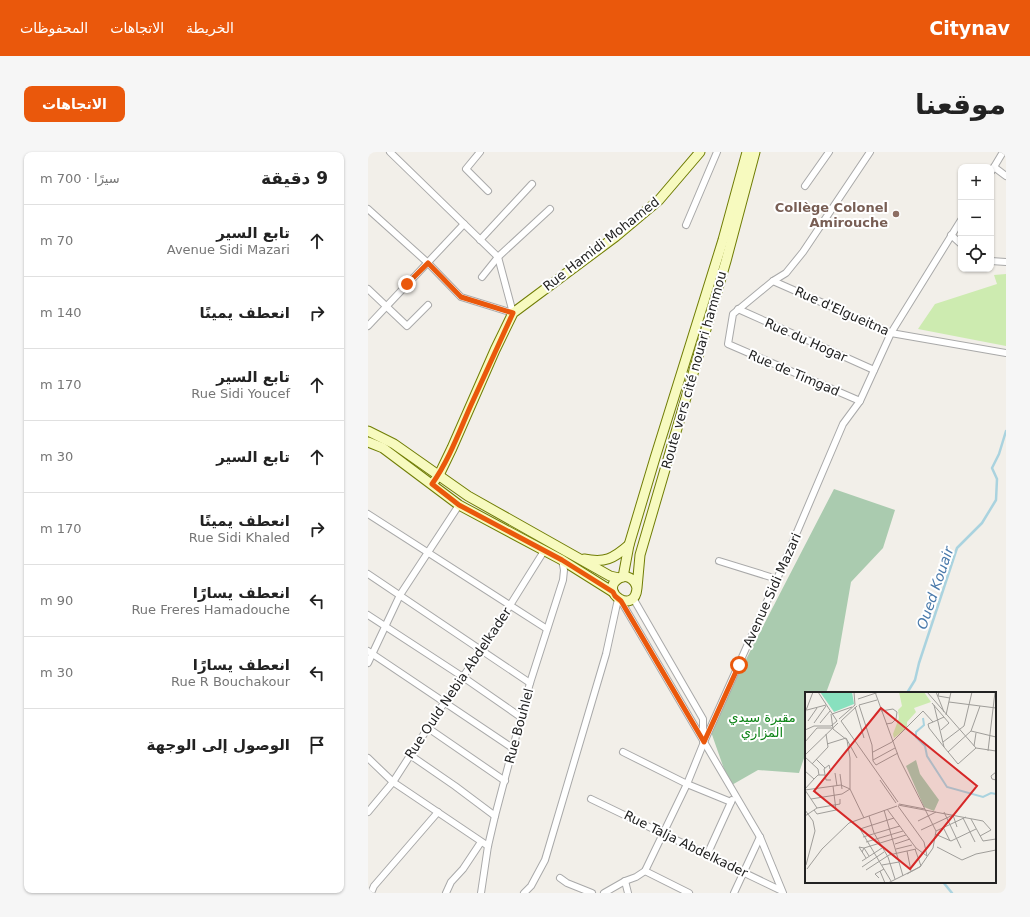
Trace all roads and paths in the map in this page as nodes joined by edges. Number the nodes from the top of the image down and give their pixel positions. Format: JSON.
{"nodes":[{"id":1,"x":390,"y":152,"type":"edge"},
{"id":2,"x":480,"y":152,"type":"edge"},
{"id":3,"x":700,"y":152,"type":"edge"},
{"id":4,"x":717,"y":152,"type":"edge"},
{"id":5,"x":747,"y":152,"type":"edge"},
{"id":6,"x":755,"y":152,"type":"edge"},
{"id":7,"x":829,"y":152,"type":"edge"},
{"id":8,"x":870,"y":152,"type":"edge"},
{"id":9,"x":1003,"y":152,"type":"edge"},
{"id":10,"x":994,"y":167,"type":"edge"},
{"id":11,"x":994,"y":170,"type":"edge"},
{"id":12,"x":1006,"y":176,"type":"edge"},
{"id":13,"x":532,"y":184,"type":"dead end"},
{"id":14,"x":804,"y":186,"type":"dead end"},
{"id":15,"x":488,"y":191,"type":"dead end"},
{"id":16,"x":368,"y":209,"type":"edge"},
{"id":17,"x":550,"y":209,"type":"dead end"},
{"id":18,"x":464,"y":224,"type":"junction"},
{"id":19,"x":958,"y":224,"type":"edge"},
{"id":20,"x":686,"y":225,"type":"dead end"},
{"id":21,"x":951,"y":235,"type":"junction"},
{"id":22,"x":480,"y":240,"type":"junction"},
{"id":23,"x":958,"y":241,"type":"edge"},
{"id":24,"x":498,"y":257,"type":"junction"},
{"id":25,"x":994,"y":261,"type":"edge"},
{"id":26,"x":1006,"y":262,"type":"edge"},
{"id":27,"x":428,"y":263,"type":"junction"},
{"id":28,"x":482,"y":277,"type":"dead end"},
{"id":29,"x":773,"y":280,"type":"junction"},
{"id":30,"x":368,"y":289,"type":"edge"},
{"id":31,"x":428,"y":305,"type":"dead end"},
{"id":32,"x":387,"y":306,"type":"junction"},
{"id":33,"x":738,"y":310,"type":"junction"},
{"id":34,"x":513,"y":313,"type":"junction"},
{"id":35,"x":368,"y":326,"type":"edge"},
{"id":36,"x":891,"y":333,"type":"junction"},
{"id":37,"x":1006,"y":352,"type":"edge"},
{"id":38,"x":874,"y":370,"type":"junction"},
{"id":39,"x":860,"y":401,"type":"junction"},
{"id":40,"x":368,"y":432,"type":"edge"},
{"id":41,"x":368,"y":442,"type":"edge"},
{"id":42,"x":438,"y":475,"type":"junction"},
{"id":43,"x":432,"y":484,"type":"junction"},
{"id":44,"x":459,"y":505,"type":"junction"},
{"id":45,"x":368,"y":514,"type":"edge"},
{"id":46,"x":629,"y":545,"type":"junction"},
{"id":47,"x":544,"y":551,"type":"junction"},
{"id":48,"x":428,"y":552,"type":"junction"},
{"id":49,"x":576,"y":557,"type":"junction"},
{"id":50,"x":562,"y":560,"type":"junction"},
{"id":51,"x":719,"y":561,"type":"dead end"},
{"id":52,"x":368,"y":574,"type":"edge"},
{"id":53,"x":621,"y":578,"type":"junction"},
{"id":54,"x":777,"y":579,"type":"junction"},
{"id":55,"x":637,"y":588,"type":"junction"},
{"id":56,"x":400,"y":595,"type":"junction"},
{"id":57,"x":617,"y":597,"type":"junction"},
{"id":58,"x":633,"y":598,"type":"junction"},
{"id":59,"x":510,"y":605,"type":"junction"},
{"id":60,"x":368,"y":615,"type":"edge"},
{"id":61,"x":385,"y":626,"type":"junction"},
{"id":62,"x":547,"y":629,"type":"junction"},
{"id":63,"x":482,"y":650,"type":"junction"},
{"id":64,"x":370,"y":653,"type":"edge"},
{"id":65,"x":368,"y":663,"type":"edge"},
{"id":66,"x":463,"y":677,"type":"junction"},
{"id":67,"x":530,"y":683,"type":"junction"},
{"id":68,"x":444,"y":703,"type":"junction"},
{"id":69,"x":522,"y":718,"type":"junction"},
{"id":70,"x":428,"y":728,"type":"junction"},
{"id":71,"x":704,"y":742,"type":"junction"},
{"id":72,"x":514,"y":749,"type":"junction"},
{"id":73,"x":623,"y":752,"type":"dead end"},
{"id":74,"x":410,"y":755,"type":"junction"},
{"id":75,"x":368,"y":758,"type":"edge"},
{"id":76,"x":505,"y":781,"type":"junction"},
{"id":77,"x":393,"y":782,"type":"junction"},
{"id":78,"x":687,"y":784,"type":"junction"},
{"id":79,"x":735,"y":795,"type":"junction"},
{"id":80,"x":591,"y":799,"type":"dead end"},
{"id":81,"x":731,"y":802,"type":"junction"},
{"id":82,"x":368,"y":812,"type":"edge"},
{"id":83,"x":438,"y":812,"type":"junction"},
{"id":84,"x":495,"y":816,"type":"junction"},
{"id":85,"x":664,"y":833,"type":"junction"},
{"id":86,"x":760,"y":837,"type":"junction"},
{"id":87,"x":481,"y":842,"type":"junction"},
{"id":88,"x":488,"y":846,"type":"junction"},
{"id":89,"x":708,"y":855,"type":"junction"},
{"id":90,"x":645,"y":871,"type":"junction"},
{"id":91,"x":743,"y":873,"type":"junction"},
{"id":92,"x":560,"y":878,"type":"dead end"},
{"id":93,"x":625,"y":881,"type":"junction"},
{"id":94,"x":531,"y":886,"type":"junction"},
{"id":95,"x":781,"y":892,"type":"edge"},
{"id":96,"x":372,"y":893,"type":"edge"},
{"id":97,"x":446,"y":893,"type":"edge"},
{"id":98,"x":480,"y":893,"type":"edge"},
{"id":99,"x":524,"y":893,"type":"edge"},
{"id":100,"x":532,"y":893,"type":"edge"},
{"id":101,"x":592,"y":893,"type":"edge"},
{"id":102,"x":604,"y":893,"type":"edge"},
{"id":103,"x":628,"y":893,"type":"edge"},
{"id":104,"x":688,"y":893,"type":"edge"},
{"id":105,"x":734,"y":893,"type":"edge"}],
"edges":[{"from":1,"to":18,"type":"street"},
{"from":2,"to":15,"type":"street"},
{"from":3,"to":34,"type":"main road","name":"Rue Hamidi Mohamed"},
{"from":4,"to":20,"type":"street"},
{"from":5,"to":46,"type":"main road","name":"Route vers cité nouari hammou"},
{"from":6,"to":55,"type":"main road","name":"Route vers cité nouari hammou"},
{"from":7,"to":14,"type":"street"},
{"from":8,"to":29,"type":"street"},
{"from":9,"to":10,"type":"street"},
{"from":11,"to":12,"type":"street"},
{"from":13,"to":22,"type":"street"},
{"from":16,"to":27,"type":"street"},
{"from":17,"to":24,"type":"street"},
{"from":18,"to":22,"type":"street"},
{"from":18,"to":27,"type":"street"},
{"from":19,"to":21,"type":"street","name":"Avenue Sidi Mazari"},
{"from":21,"to":23,"type":"street"},
{"from":21,"to":36,"type":"street","name":"Avenue Sidi Mazari"},
{"from":22,"to":24,"type":"street"},
{"from":24,"to":28,"type":"street"},
{"from":24,"to":34,"type":"street"},
{"from":25,"to":26,"type":"street"},
{"from":27,"to":32,"type":"street"},
{"from":27,"to":34,"type":"street"},
{"from":29,"to":33,"type":"street"},
{"from":29,"to":36,"type":"street","name":"Rue d'Elgueitna"},
{"from":30,"to":32,"type":"street"},
{"from":31,"to":32,"type":"street"},
{"from":32,"to":35,"type":"street"},
{"from":33,"to":38,"type":"street","name":"Rue du Hogar"},
{"from":33,"to":39,"type":"street","name":"Rue de Timgad"},
{"from":34,"to":42,"type":"main road"},
{"from":36,"to":37,"type":"street","name":"Rue d'Elgueitna"},
{"from":36,"to":38,"type":"street","name":"Avenue Sidi Mazari"},
{"from":38,"to":39,"type":"street","name":"Avenue Sidi Mazari"},
{"from":39,"to":54,"type":"street","name":"Avenue Sidi Mazari"},
{"from":40,"to":42,"type":"main road"},
{"from":41,"to":43,"type":"main road"},
{"from":42,"to":43,"type":"main road"},
{"from":42,"to":49,"type":"main road"},
{"from":43,"to":44,"type":"main road"},
{"from":44,"to":47,"type":"main road"},
{"from":44,"to":48,"type":"street"},
{"from":45,"to":48,"type":"street"},
{"from":46,"to":49,"type":"main road"},
{"from":46,"to":53,"type":"main road","name":"Route vers cité nouari hammou"},
{"from":47,"to":50,"type":"main road"},
{"from":47,"to":59,"type":"street","name":"Rue Ould Nebia Abdelkader"},
{"from":48,"to":56,"type":"street"},
{"from":48,"to":59,"type":"street"},
{"from":49,"to":53,"type":"main road"},
{"from":50,"to":57,"type":"main road"},
{"from":50,"to":62,"type":"street","name":"Rue Bouhlel"},
{"from":51,"to":54,"type":"street"},
{"from":52,"to":56,"type":"street"},
{"from":53,"to":55,"type":"main road"},
{"from":53,"to":57,"type":"main road"},
{"from":54,"to":71,"type":"street","name":"Avenue Sidi Mazari"},
{"from":55,"to":58,"type":"main road"},
{"from":56,"to":61,"type":"street"},
{"from":56,"to":63,"type":"street"},
{"from":57,"to":58,"type":"main road"},
{"from":57,"to":71,"type":"street"},
{"from":57,"to":94,"type":"street"},
{"from":58,"to":71,"type":"street"},
{"from":59,"to":62,"type":"street"},
{"from":59,"to":63,"type":"street","name":"Rue Ould Nebia Abdelkader"},
{"from":60,"to":61,"type":"street"},
{"from":61,"to":64,"type":"street"},
{"from":61,"to":66,"type":"street"},
{"from":62,"to":67,"type":"street","name":"Rue Bouhlel"},
{"from":63,"to":66,"type":"street","name":"Rue Ould Nebia Abdelkader"},
{"from":63,"to":67,"type":"street"},
{"from":64,"to":65,"type":"street"},
{"from":64,"to":68,"type":"street"},
{"from":66,"to":68,"type":"street","name":"Rue Ould Nebia Abdelkader"},
{"from":66,"to":69,"type":"street"},
{"from":67,"to":69,"type":"street","name":"Rue Bouhlel"},
{"from":68,"to":70,"type":"street","name":"Rue Ould Nebia Abdelkader"},
{"from":68,"to":72,"type":"street"},
{"from":69,"to":72,"type":"street","name":"Rue Bouhlel"},
{"from":70,"to":74,"type":"street","name":"Rue Ould Nebia Abdelkader"},
{"from":70,"to":76,"type":"street"},
{"from":71,"to":78,"type":"street","name":"Avenue Sidi Mazari"},
{"from":71,"to":79,"type":"street"},
{"from":72,"to":76,"type":"street","name":"Rue Bouhlel"},
{"from":73,"to":78,"type":"street"},
{"from":74,"to":77,"type":"street","name":"Rue Ould Nebia Abdelkader"},
{"from":74,"to":84,"type":"street"},
{"from":75,"to":77,"type":"street"},
{"from":76,"to":84,"type":"street","name":"Rue Bouhlel"},
{"from":77,"to":82,"type":"street","name":"Rue Ould Nebia Abdelkader"},
{"from":77,"to":83,"type":"street"},
{"from":78,"to":81,"type":"street"},
{"from":78,"to":85,"type":"street","name":"Avenue Sidi Mazari"},
{"from":79,"to":81,"type":"street"},
{"from":79,"to":86,"type":"street"},
{"from":80,"to":85,"type":"street","name":"Rue Talja Abdelkader"},
{"from":81,"to":89,"type":"street"},
{"from":83,"to":87,"type":"street"},
{"from":83,"to":96,"type":"street"},
{"from":84,"to":88,"type":"street","name":"Rue Bouhlel"},
{"from":85,"to":89,"type":"street","name":"Rue Talja Abdelkader"},
{"from":85,"to":90,"type":"street","name":"Avenue Sidi Mazari"},
{"from":86,"to":91,"type":"street"},
{"from":86,"to":95,"type":"street"},
{"from":87,"to":88,"type":"street"},
{"from":87,"to":97,"type":"street"},
{"from":88,"to":98,"type":"street","name":"Rue Bouhlel"},
{"from":89,"to":91,"type":"street","name":"Rue Talja Abdelkader"},
{"from":90,"to":93,"type":"street"},
{"from":90,"to":104,"type":"street"},
{"from":91,"to":95,"type":"street","name":"Rue Talja Abdelkader"},
{"from":91,"to":105,"type":"street"},
{"from":92,"to":101,"type":"street"},
{"from":93,"to":102,"type":"street"},
{"from":93,"to":103,"type":"street"},
{"from":94,"to":99,"type":"street"},
{"from":94,"to":100,"type":"street"}]}
